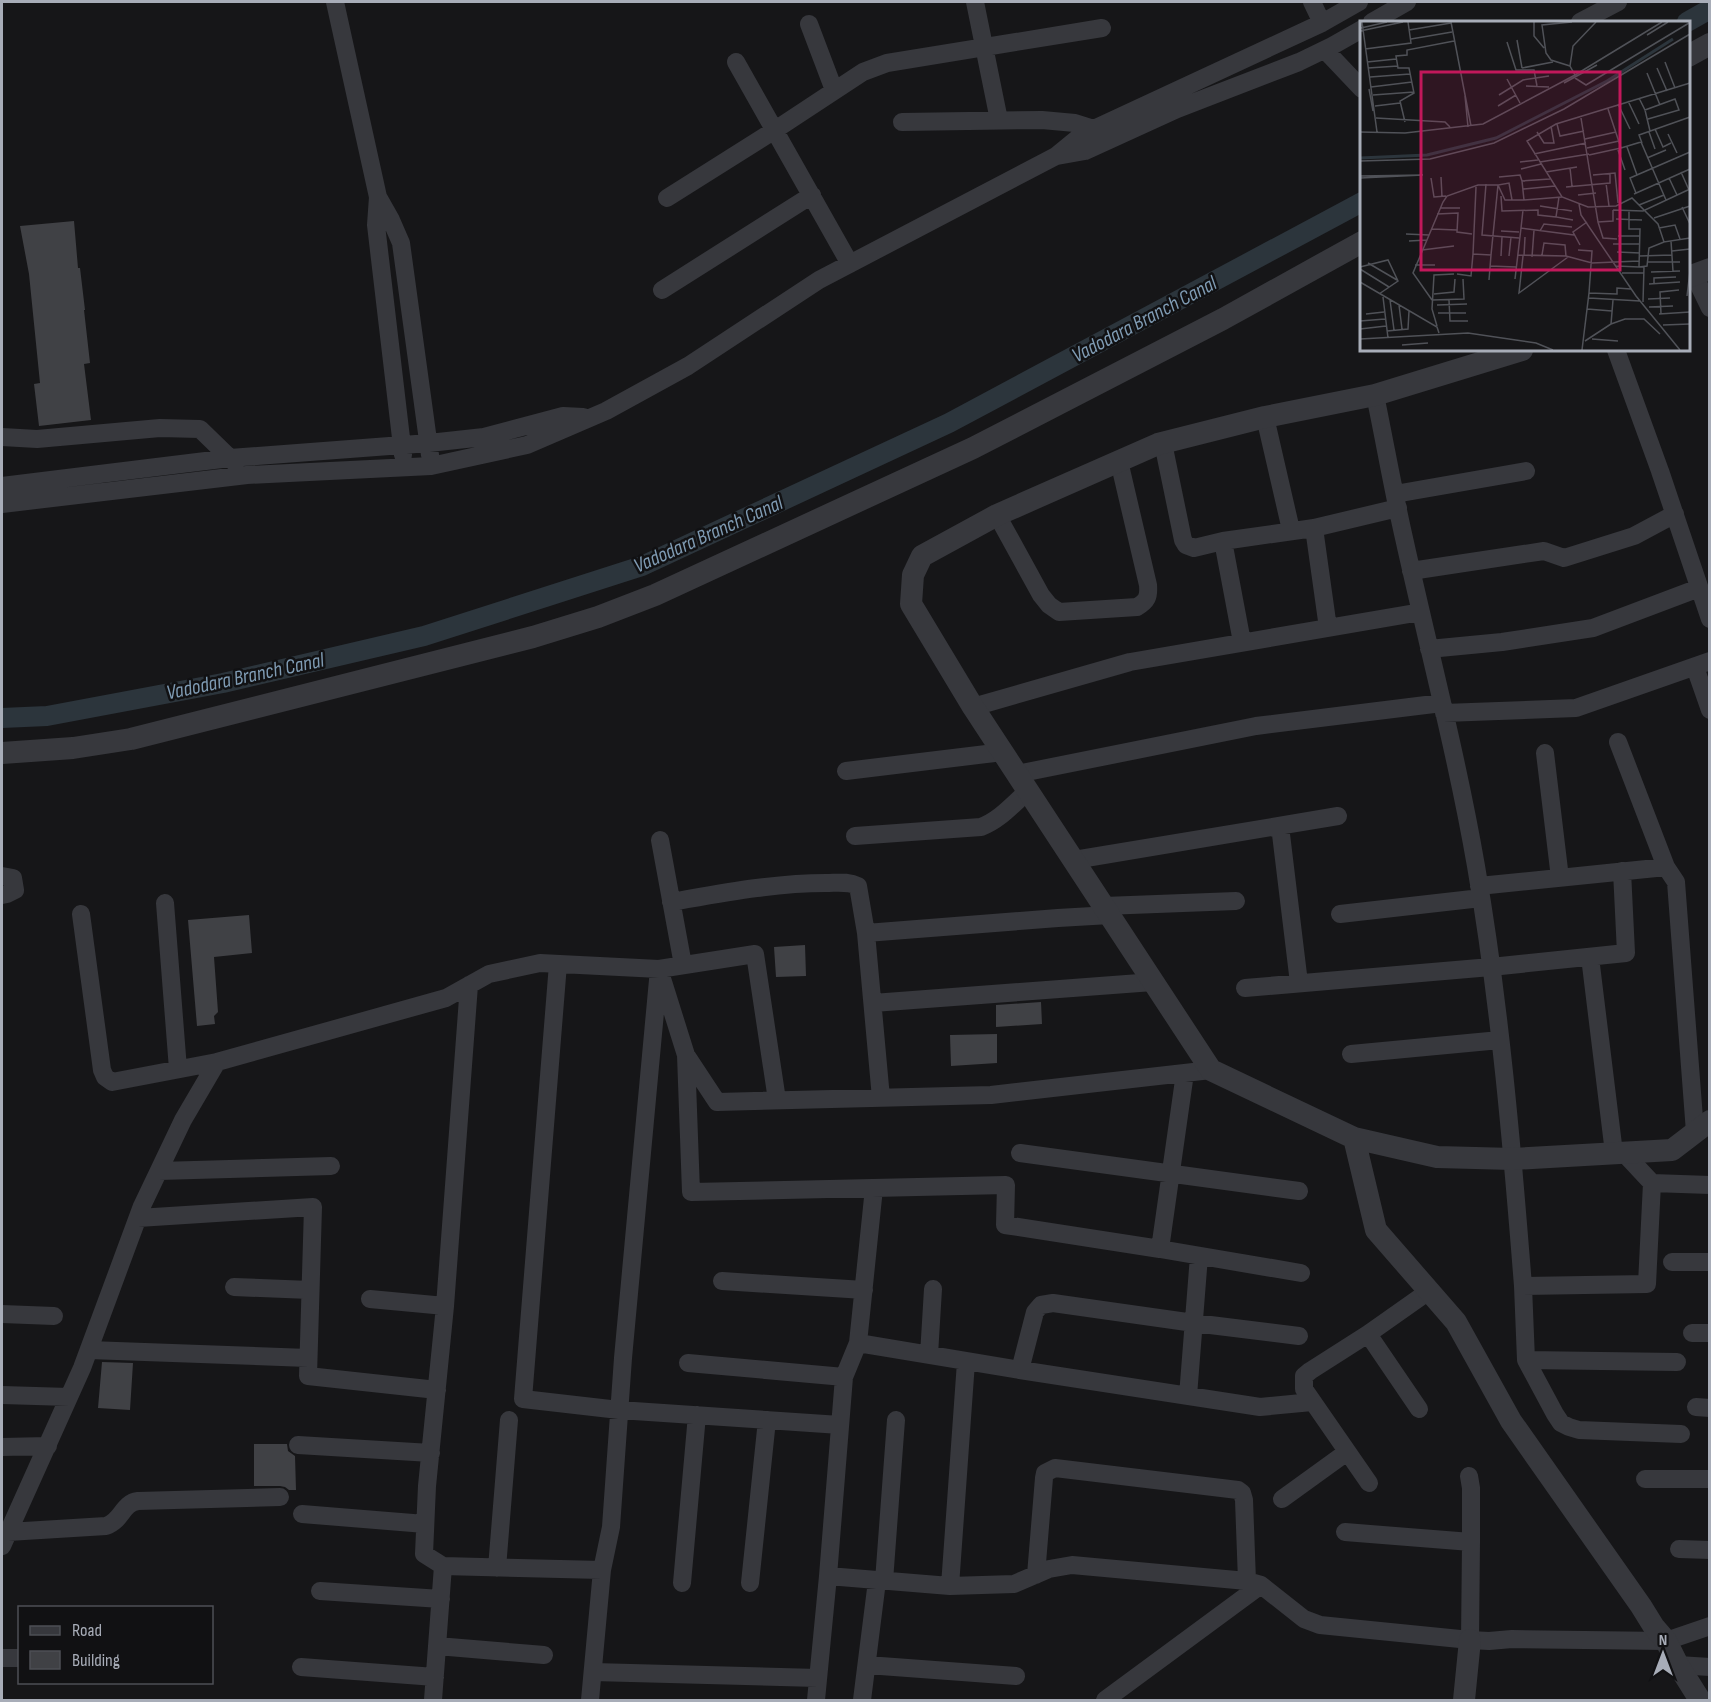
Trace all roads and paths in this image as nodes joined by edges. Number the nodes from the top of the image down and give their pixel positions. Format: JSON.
{"nodes":[{"id":1,"x":335,"y":2,"type":"edge"},
{"id":2,"x":975,"y":2,"type":"edge"},
{"id":3,"x":1312,"y":2,"type":"edge"},
{"id":4,"x":1359,"y":2,"type":"edge"},
{"id":5,"x":1407,"y":2,"type":"edge"},
{"id":6,"x":1618,"y":2,"type":"edge"},
{"id":7,"x":1374,"y":21,"type":"edge"},
{"id":8,"x":1582,"y":21,"type":"edge"},
{"id":9,"x":1322,"y":23,"type":"junction"},
{"id":10,"x":809,"y":24,"type":"dead end"},
{"id":11,"x":1102,"y":28,"type":"dead end"},
{"id":12,"x":1360,"y":29,"type":"edge"},
{"id":13,"x":1710,"y":44,"type":"edge"},
{"id":14,"x":984,"y":48,"type":"junction"},
{"id":15,"x":1325,"y":50,"type":"junction"},
{"id":16,"x":1690,"y":55,"type":"edge"},
{"id":17,"x":736,"y":62,"type":"dead end"},
{"id":18,"x":1360,"y":87,"type":"edge"},
{"id":19,"x":834,"y":90,"type":"junction"},
{"id":20,"x":999,"y":120,"type":"junction"},
{"id":21,"x":902,"y":122,"type":"dead end"},
{"id":22,"x":1094,"y":129,"type":"junction"},
{"id":23,"x":775,"y":130,"type":"junction"},
{"id":24,"x":1056,"y":156,"type":"junction"},
{"id":25,"x":812,"y":195,"type":"junction"},
{"id":26,"x":378,"y":197,"type":"junction"},
{"id":27,"x":667,"y":198,"type":"dead end"},
{"id":28,"x":1360,"y":243,"type":"edge"},
{"id":29,"x":850,"y":264,"type":"junction"},
{"id":30,"x":1697,"y":273,"type":"edge"},
{"id":31,"x":662,"y":290,"type":"dead end"},
{"id":32,"x":1710,"y":308,"type":"edge"},
{"id":33,"x":1519,"y":351,"type":"edge"},
{"id":34,"x":1616,"y":351,"type":"edge"},
{"id":35,"x":1375,"y":395,"type":"junction"},
{"id":36,"x":1265,"y":417,"type":"junction"},
{"id":37,"x":590,"y":418,"type":"junction"},
{"id":38,"x":2,"y":437,"type":"edge"},
{"id":39,"x":429,"y":443,"type":"junction"},
{"id":40,"x":1163,"y":443,"type":"junction"},
{"id":41,"x":402,"y":444,"type":"junction"},
{"id":42,"x":230,"y":458,"type":"junction"},
{"id":43,"x":1119,"y":462,"type":"junction"},
{"id":44,"x":431,"y":466,"type":"junction"},
{"id":45,"x":404,"y":467,"type":"junction"},
{"id":46,"x":1526,"y":471,"type":"dead end"},
{"id":47,"x":247,"y":475,"type":"junction"},
{"id":48,"x":2,"y":486,"type":"edge"},
{"id":49,"x":1396,"y":501,"type":"junction"},
{"id":50,"x":2,"y":504,"type":"edge"},
{"id":51,"x":1675,"y":514,"type":"junction"},
{"id":52,"x":997,"y":515,"type":"junction"},
{"id":53,"x":1314,"y":528,"type":"junction"},
{"id":54,"x":1291,"y":530,"type":"junction"},
{"id":55,"x":1223,"y":541,"type":"junction"},
{"id":56,"x":1411,"y":571,"type":"junction"},
{"id":57,"x":1699,"y":588,"type":"junction"},
{"id":58,"x":1421,"y":612,"type":"junction"},
{"id":59,"x":1710,"y":619,"type":"edge"},
{"id":60,"x":1328,"y":628,"type":"junction"},
{"id":61,"x":1242,"y":642,"type":"junction"},
{"id":62,"x":1430,"y":649,"type":"junction"},
{"id":63,"x":1702,"y":664,"type":"edge"},
{"id":64,"x":973,"y":707,"type":"junction"},
{"id":65,"x":1443,"y":708,"type":"junction"},
{"id":66,"x":1710,"y":710,"type":"edge"},
{"id":67,"x":1618,"y":742,"type":"dead end"},
{"id":68,"x":2,"y":753,"type":"edge"},
{"id":69,"x":1003,"y":753,"type":"junction"},
{"id":70,"x":1545,"y":753,"type":"dead end"},
{"id":71,"x":846,"y":771,"type":"dead end"},
{"id":72,"x":1023,"y":782,"type":"junction"},
{"id":73,"x":1338,"y":816,"type":"dead end"},
{"id":74,"x":1280,"y":826,"type":"junction"},
{"id":75,"x":855,"y":836,"type":"dead end"},
{"id":76,"x":660,"y":840,"type":"dead end"},
{"id":77,"x":1074,"y":860,"type":"junction"},
{"id":78,"x":1666,"y":867,"type":"junction"},
{"id":79,"x":1622,"y":871,"type":"junction"},
{"id":80,"x":2,"y":876,"type":"edge"},
{"id":81,"x":1560,"y":878,"type":"junction"},
{"id":82,"x":1480,"y":892,"type":"junction"},
{"id":83,"x":2,"y":895,"type":"edge"},
{"id":84,"x":1236,"y":901,"type":"dead end"},
{"id":85,"x":671,"y":902,"type":"junction"},
{"id":86,"x":165,"y":903,"type":"dead end"},
{"id":87,"x":1107,"y":911,"type":"junction"},
{"id":88,"x":81,"y":914,"type":"dead end"},
{"id":89,"x":1340,"y":914,"type":"dead end"},
{"id":90,"x":866,"y":933,"type":"junction"},
{"id":91,"x":1590,"y":957,"type":"junction"},
{"id":92,"x":558,"y":964,"type":"junction"},
{"id":93,"x":683,"y":965,"type":"junction"},
{"id":94,"x":1491,"y":967,"type":"junction"},
{"id":95,"x":659,"y":969,"type":"junction"},
{"id":96,"x":1153,"y":982,"type":"junction"},
{"id":97,"x":1299,"y":983,"type":"junction"},
{"id":98,"x":469,"y":985,"type":"junction"},
{"id":99,"x":1245,"y":988,"type":"dead end"},
{"id":100,"x":873,"y":1003,"type":"junction"},
{"id":101,"x":1500,"y":1040,"type":"junction"},
{"id":102,"x":1351,"y":1054,"type":"dead end"},
{"id":103,"x":686,"y":1055,"type":"junction"},
{"id":104,"x":217,"y":1062,"type":"junction"},
{"id":105,"x":178,"y":1069,"type":"junction"},
{"id":106,"x":1210,"y":1070,"type":"junction"},
{"id":107,"x":1185,"y":1073,"type":"junction"},
{"id":108,"x":881,"y":1098,"type":"junction"},
{"id":109,"x":777,"y":1100,"type":"junction"},
{"id":110,"x":1702,"y":1126,"type":"edge"},
{"id":111,"x":1354,"y":1138,"type":"junction"},
{"id":112,"x":1020,"y":1153,"type":"dead end"},
{"id":113,"x":1619,"y":1153,"type":"junction"},
{"id":114,"x":1514,"y":1159,"type":"junction"},
{"id":115,"x":331,"y":1166,"type":"dead end"},
{"id":116,"x":159,"y":1171,"type":"junction"},
{"id":117,"x":1171,"y":1173,"type":"junction"},
{"id":118,"x":1652,"y":1183,"type":"junction"},
{"id":119,"x":1710,"y":1185,"type":"edge"},
{"id":120,"x":874,"y":1188,"type":"junction"},
{"id":121,"x":1299,"y":1191,"type":"dead end"},
{"id":122,"x":138,"y":1218,"type":"junction"},
{"id":123,"x":1160,"y":1249,"type":"junction"},
{"id":124,"x":1199,"y":1256,"type":"junction"},
{"id":125,"x":1672,"y":1262,"type":"dead end"},
{"id":126,"x":1710,"y":1262,"type":"edge"},
{"id":127,"x":1301,"y":1273,"type":"dead end"},
{"id":128,"x":722,"y":1281,"type":"dead end"},
{"id":129,"x":1523,"y":1286,"type":"junction"},
{"id":130,"x":234,"y":1287,"type":"dead end"},
{"id":131,"x":933,"y":1289,"type":"dead end"},
{"id":132,"x":310,"y":1290,"type":"junction"},
{"id":133,"x":864,"y":1290,"type":"junction"},
{"id":134,"x":1430,"y":1291,"type":"junction"},
{"id":135,"x":370,"y":1299,"type":"dead end"},
{"id":136,"x":445,"y":1306,"type":"junction"},
{"id":137,"x":2,"y":1314,"type":"edge"},
{"id":138,"x":54,"y":1316,"type":"dead end"},
{"id":139,"x":1194,"y":1323,"type":"junction"},
{"id":140,"x":1368,"y":1334,"type":"junction"},
{"id":141,"x":1299,"y":1336,"type":"dead end"},
{"id":142,"x":858,"y":1343,"type":"junction"},
{"id":143,"x":89,"y":1350,"type":"junction"},
{"id":144,"x":929,"y":1355,"type":"junction"},
{"id":145,"x":308,"y":1358,"type":"junction"},
{"id":146,"x":1526,"y":1360,"type":"junction"},
{"id":147,"x":966,"y":1362,"type":"junction"},
{"id":148,"x":1677,"y":1362,"type":"dead end"},
{"id":149,"x":688,"y":1363,"type":"dead end"},
{"id":150,"x":1020,"y":1370,"type":"junction"},
{"id":151,"x":844,"y":1377,"type":"junction"},
{"id":152,"x":437,"y":1390,"type":"junction"},
{"id":153,"x":2,"y":1395,"type":"edge"},
{"id":154,"x":1188,"y":1396,"type":"junction"},
{"id":155,"x":69,"y":1397,"type":"junction"},
{"id":156,"x":1312,"y":1401,"type":"junction"},
{"id":157,"x":1419,"y":1409,"type":"dead end"},
{"id":158,"x":619,"y":1410,"type":"junction"},
{"id":159,"x":697,"y":1415,"type":"junction"},
{"id":160,"x":509,"y":1420,"type":"dead end"},
{"id":161,"x":767,"y":1420,"type":"junction"},
{"id":162,"x":896,"y":1420,"type":"dead end"},
{"id":163,"x":840,"y":1425,"type":"junction"},
{"id":164,"x":1682,"y":1434,"type":"dead end"},
{"id":165,"x":298,"y":1445,"type":"dead end"},
{"id":166,"x":48,"y":1446,"type":"junction"},
{"id":167,"x":2,"y":1447,"type":"edge"},
{"id":168,"x":1347,"y":1452,"type":"junction"},
{"id":169,"x":431,"y":1453,"type":"junction"},
{"id":170,"x":1469,"y":1476,"type":"dead end"},
{"id":171,"x":1645,"y":1479,"type":"dead end"},
{"id":172,"x":1710,"y":1479,"type":"edge"},
{"id":173,"x":1369,"y":1483,"type":"dead end"},
{"id":174,"x":280,"y":1497,"type":"dead end"},
{"id":175,"x":1282,"y":1499,"type":"dead end"},
{"id":176,"x":302,"y":1514,"type":"dead end"},
{"id":177,"x":425,"y":1524,"type":"junction"},
{"id":178,"x":6,"y":1532,"type":"edge"},
{"id":179,"x":1346,"y":1532,"type":"dead end"},
{"id":180,"x":1471,"y":1542,"type":"junction"},
{"id":181,"x":1679,"y":1549,"type":"dead end"},
{"id":182,"x":1710,"y":1550,"type":"edge"},
{"id":183,"x":443,"y":1566,"type":"junction"},
{"id":184,"x":497,"y":1568,"type":"junction"},
{"id":185,"x":602,"y":1570,"type":"junction"},
{"id":186,"x":1036,"y":1575,"type":"junction"},
{"id":187,"x":828,"y":1576,"type":"junction"},
{"id":188,"x":881,"y":1581,"type":"junction"},
{"id":189,"x":682,"y":1583,"type":"dead end"},
{"id":190,"x":750,"y":1583,"type":"dead end"},
{"id":191,"x":1254,"y":1583,"type":"junction"},
{"id":192,"x":950,"y":1586,"type":"junction"},
{"id":193,"x":320,"y":1591,"type":"dead end"},
{"id":194,"x":441,"y":1599,"type":"junction"},
{"id":195,"x":1710,"y":1626,"type":"edge"},
{"id":196,"x":1470,"y":1640,"type":"junction"},
{"id":197,"x":1666,"y":1641,"type":"junction"},
{"id":198,"x":437,"y":1646,"type":"junction"},
{"id":199,"x":544,"y":1655,"type":"dead end"},
{"id":200,"x":2,"y":1658,"type":"edge"},
{"id":201,"x":18,"y":1658,"type":"edge"},
{"id":202,"x":867,"y":1665,"type":"junction"},
{"id":203,"x":1678,"y":1665,"type":"junction"},
{"id":204,"x":301,"y":1667,"type":"dead end"},
{"id":205,"x":1710,"y":1667,"type":"edge"},
{"id":206,"x":593,"y":1672,"type":"junction"},
{"id":207,"x":435,"y":1677,"type":"junction"},
{"id":208,"x":1016,"y":1677,"type":"dead end"},
{"id":209,"x":818,"y":1678,"type":"junction"},
{"id":210,"x":433,"y":1701,"type":"edge"},
{"id":211,"x":590,"y":1701,"type":"edge"},
{"id":212,"x":816,"y":1701,"type":"edge"},
{"id":213,"x":862,"y":1701,"type":"edge"},
{"id":214,"x":1105,"y":1701,"type":"edge"},
{"id":215,"x":1464,"y":1701,"type":"edge"},
{"id":216,"x":1700,"y":1701,"type":"edge"}],
"edges":[{"from":1,"to":26,"type":"street"},
{"from":2,"to":14,"type":"street"},
{"from":3,"to":9,"type":"street"},
{"from":4,"to":9,"type":"street"},
{"from":5,"to":7,"type":"street"},
{"from":6,"to":8,"type":"street"},
{"from":9,"to":22,"type":"street"},
{"from":10,"to":19,"type":"street"},
{"from":11,"to":14,"type":"street"},
{"from":12,"to":15,"type":"street"},
{"from":13,"to":16,"type":"street"},
{"from":14,"to":19,"type":"street"},
{"from":14,"to":20,"type":"street"},
{"from":15,"to":18,"type":"street"},
{"from":15,"to":24,"type":"street"},
{"from":17,"to":23,"type":"street"},
{"from":19,"to":23,"type":"street"},
{"from":20,"to":21,"type":"street"},
{"from":20,"to":22,"type":"street"},
{"from":22,"to":24,"type":"street"},
{"from":23,"to":25,"type":"street"},
{"from":23,"to":27,"type":"street"},
{"from":24,"to":29,"type":"street"},
{"from":25,"to":29,"type":"street"},
{"from":25,"to":31,"type":"street"},
{"from":26,"to":39,"type":"street"},
{"from":26,"to":41,"type":"street"},
{"from":28,"to":68,"type":"street"},
{"from":29,"to":37,"type":"street"},
{"from":30,"to":32,"type":"street"},
{"from":33,"to":35,"type":"street"},
{"from":34,"to":51,"type":"street"},
{"from":35,"to":36,"type":"street"},
{"from":35,"to":49,"type":"street"},
{"from":36,"to":40,"type":"street"},
{"from":36,"to":54,"type":"street"},
{"from":37,"to":39,"type":"street"},
{"from":37,"to":44,"type":"street"},
{"from":38,"to":42,"type":"street"},
{"from":39,"to":41,"type":"street"},
{"from":39,"to":44,"type":"street"},
{"from":40,"to":43,"type":"street"},
{"from":40,"to":55,"type":"street"},
{"from":41,"to":42,"type":"street"},
{"from":41,"to":45,"type":"street"},
{"from":42,"to":47,"type":"street"},
{"from":42,"to":48,"type":"street"},
{"from":43,"to":52,"type":"street"},
{"from":43,"to":52,"type":"street"},
{"from":44,"to":45,"type":"street"},
{"from":45,"to":47,"type":"street"},
{"from":46,"to":49,"type":"street"},
{"from":47,"to":50,"type":"street"},
{"from":49,"to":53,"type":"street"},
{"from":49,"to":56,"type":"street"},
{"from":51,"to":56,"type":"street"},
{"from":51,"to":57,"type":"street"},
{"from":52,"to":64,"type":"street"},
{"from":53,"to":54,"type":"street"},
{"from":53,"to":60,"type":"street"},
{"from":54,"to":55,"type":"street"},
{"from":55,"to":61,"type":"street"},
{"from":56,"to":58,"type":"street"},
{"from":57,"to":59,"type":"street"},
{"from":57,"to":62,"type":"street"},
{"from":58,"to":60,"type":"street"},
{"from":58,"to":62,"type":"street"},
{"from":60,"to":61,"type":"street"},
{"from":61,"to":64,"type":"street"},
{"from":62,"to":65,"type":"street"},
{"from":63,"to":65,"type":"street"},
{"from":63,"to":66,"type":"street"},
{"from":64,"to":69,"type":"street"},
{"from":65,"to":72,"type":"street"},
{"from":65,"to":82,"type":"street"},
{"from":67,"to":78,"type":"street"},
{"from":69,"to":71,"type":"street"},
{"from":69,"to":72,"type":"street"},
{"from":70,"to":81,"type":"street"},
{"from":72,"to":75,"type":"street"},
{"from":72,"to":77,"type":"street"},
{"from":73,"to":74,"type":"street"},
{"from":74,"to":77,"type":"street"},
{"from":74,"to":97,"type":"street"},
{"from":76,"to":85,"type":"street"},
{"from":77,"to":87,"type":"street"},
{"from":78,"to":79,"type":"street"},
{"from":78,"to":110,"type":"street"},
{"from":79,"to":81,"type":"street"},
{"from":79,"to":91,"type":"street"},
{"from":80,"to":83,"type":"street"},
{"from":81,"to":82,"type":"street"},
{"from":82,"to":89,"type":"street"},
{"from":82,"to":94,"type":"street"},
{"from":84,"to":87,"type":"street"},
{"from":85,"to":90,"type":"street"},
{"from":85,"to":93,"type":"street"},
{"from":86,"to":105,"type":"street"},
{"from":87,"to":90,"type":"street"},
{"from":87,"to":96,"type":"street"},
{"from":88,"to":105,"type":"street"},
{"from":90,"to":100,"type":"street"},
{"from":91,"to":94,"type":"street"},
{"from":91,"to":113,"type":"street"},
{"from":92,"to":95,"type":"street"},
{"from":92,"to":98,"type":"street"},
{"from":92,"to":158,"type":"street"},
{"from":93,"to":95,"type":"street"},
{"from":93,"to":109,"type":"street"},
{"from":94,"to":97,"type":"street"},
{"from":94,"to":101,"type":"street"},
{"from":95,"to":103,"type":"street"},
{"from":95,"to":158,"type":"street"},
{"from":96,"to":100,"type":"street"},
{"from":96,"to":106,"type":"street"},
{"from":97,"to":99,"type":"street"},
{"from":98,"to":104,"type":"street"},
{"from":98,"to":136,"type":"street"},
{"from":100,"to":108,"type":"street"},
{"from":101,"to":102,"type":"street"},
{"from":101,"to":114,"type":"street"},
{"from":103,"to":109,"type":"street"},
{"from":103,"to":120,"type":"street"},
{"from":104,"to":105,"type":"street"},
{"from":104,"to":116,"type":"street"},
{"from":106,"to":107,"type":"street"},
{"from":106,"to":111,"type":"street"},
{"from":107,"to":108,"type":"street"},
{"from":107,"to":117,"type":"street"},
{"from":108,"to":109,"type":"street"},
{"from":110,"to":113,"type":"street"},
{"from":111,"to":114,"type":"street"},
{"from":111,"to":134,"type":"street"},
{"from":112,"to":117,"type":"street"},
{"from":113,"to":114,"type":"street"},
{"from":113,"to":118,"type":"street"},
{"from":114,"to":129,"type":"street"},
{"from":115,"to":116,"type":"street"},
{"from":116,"to":122,"type":"street"},
{"from":117,"to":121,"type":"street"},
{"from":117,"to":123,"type":"street"},
{"from":118,"to":119,"type":"street"},
{"from":118,"to":129,"type":"street"},
{"from":120,"to":123,"type":"street"},
{"from":120,"to":133,"type":"street"},
{"from":122,"to":132,"type":"street"},
{"from":122,"to":143,"type":"street"},
{"from":123,"to":124,"type":"street"},
{"from":124,"to":127,"type":"street"},
{"from":124,"to":139,"type":"street"},
{"from":125,"to":126,"type":"street"},
{"from":128,"to":133,"type":"street"},
{"from":129,"to":146,"type":"street"},
{"from":130,"to":132,"type":"street"},
{"from":131,"to":144,"type":"street"},
{"from":132,"to":145,"type":"street"},
{"from":133,"to":142,"type":"street"},
{"from":134,"to":140,"type":"street"},
{"from":134,"to":197,"type":"street"},
{"from":135,"to":136,"type":"street"},
{"from":136,"to":152,"type":"street"},
{"from":137,"to":138,"type":"street"},
{"from":139,"to":141,"type":"street"},
{"from":139,"to":150,"type":"street"},
{"from":139,"to":154,"type":"street"},
{"from":140,"to":156,"type":"street"},
{"from":140,"to":157,"type":"street"},
{"from":142,"to":144,"type":"street"},
{"from":142,"to":151,"type":"street"},
{"from":143,"to":145,"type":"street"},
{"from":143,"to":155,"type":"street"},
{"from":144,"to":147,"type":"street"},
{"from":145,"to":152,"type":"street"},
{"from":146,"to":148,"type":"street"},
{"from":146,"to":164,"type":"street"},
{"from":147,"to":150,"type":"street"},
{"from":147,"to":192,"type":"street"},
{"from":149,"to":151,"type":"street"},
{"from":150,"to":154,"type":"street"},
{"from":151,"to":163,"type":"street"},
{"from":152,"to":169,"type":"street"},
{"from":153,"to":155,"type":"street"},
{"from":154,"to":156,"type":"street"},
{"from":155,"to":166,"type":"street"},
{"from":156,"to":168,"type":"street"},
{"from":158,"to":159,"type":"street"},
{"from":158,"to":185,"type":"street"},
{"from":159,"to":161,"type":"street"},
{"from":159,"to":189,"type":"street"},
{"from":160,"to":184,"type":"street"},
{"from":161,"to":163,"type":"street"},
{"from":161,"to":190,"type":"street"},
{"from":162,"to":188,"type":"street"},
{"from":163,"to":187,"type":"street"},
{"from":165,"to":169,"type":"street"},
{"from":166,"to":167,"type":"street"},
{"from":166,"to":178,"type":"street"},
{"from":168,"to":173,"type":"street"},
{"from":168,"to":175,"type":"street"},
{"from":169,"to":177,"type":"street"},
{"from":170,"to":180,"type":"street"},
{"from":171,"to":172,"type":"street"},
{"from":174,"to":178,"type":"street"},
{"from":176,"to":177,"type":"street"},
{"from":177,"to":183,"type":"street"},
{"from":179,"to":180,"type":"street"},
{"from":180,"to":196,"type":"street"},
{"from":181,"to":182,"type":"street"},
{"from":183,"to":184,"type":"street"},
{"from":183,"to":194,"type":"street"},
{"from":184,"to":185,"type":"street"},
{"from":185,"to":206,"type":"street"},
{"from":186,"to":191,"type":"street"},
{"from":186,"to":191,"type":"street"},
{"from":186,"to":192,"type":"street"},
{"from":187,"to":188,"type":"street"},
{"from":187,"to":209,"type":"street"},
{"from":188,"to":192,"type":"street"},
{"from":188,"to":202,"type":"street"},
{"from":191,"to":196,"type":"street"},
{"from":191,"to":214,"type":"street"},
{"from":193,"to":194,"type":"street"},
{"from":194,"to":198,"type":"street"},
{"from":195,"to":197,"type":"street"},
{"from":196,"to":197,"type":"street"},
{"from":196,"to":215,"type":"street"},
{"from":197,"to":203,"type":"street"},
{"from":198,"to":199,"type":"street"},
{"from":198,"to":207,"type":"street"},
{"from":200,"to":201,"type":"street"},
{"from":202,"to":208,"type":"street"},
{"from":202,"to":213,"type":"street"},
{"from":203,"to":205,"type":"street"},
{"from":203,"to":216,"type":"street"},
{"from":204,"to":207,"type":"street"},
{"from":206,"to":209,"type":"street"},
{"from":206,"to":211,"type":"street"},
{"from":207,"to":210,"type":"street"},
{"from":209,"to":212,"type":"street"}]}
